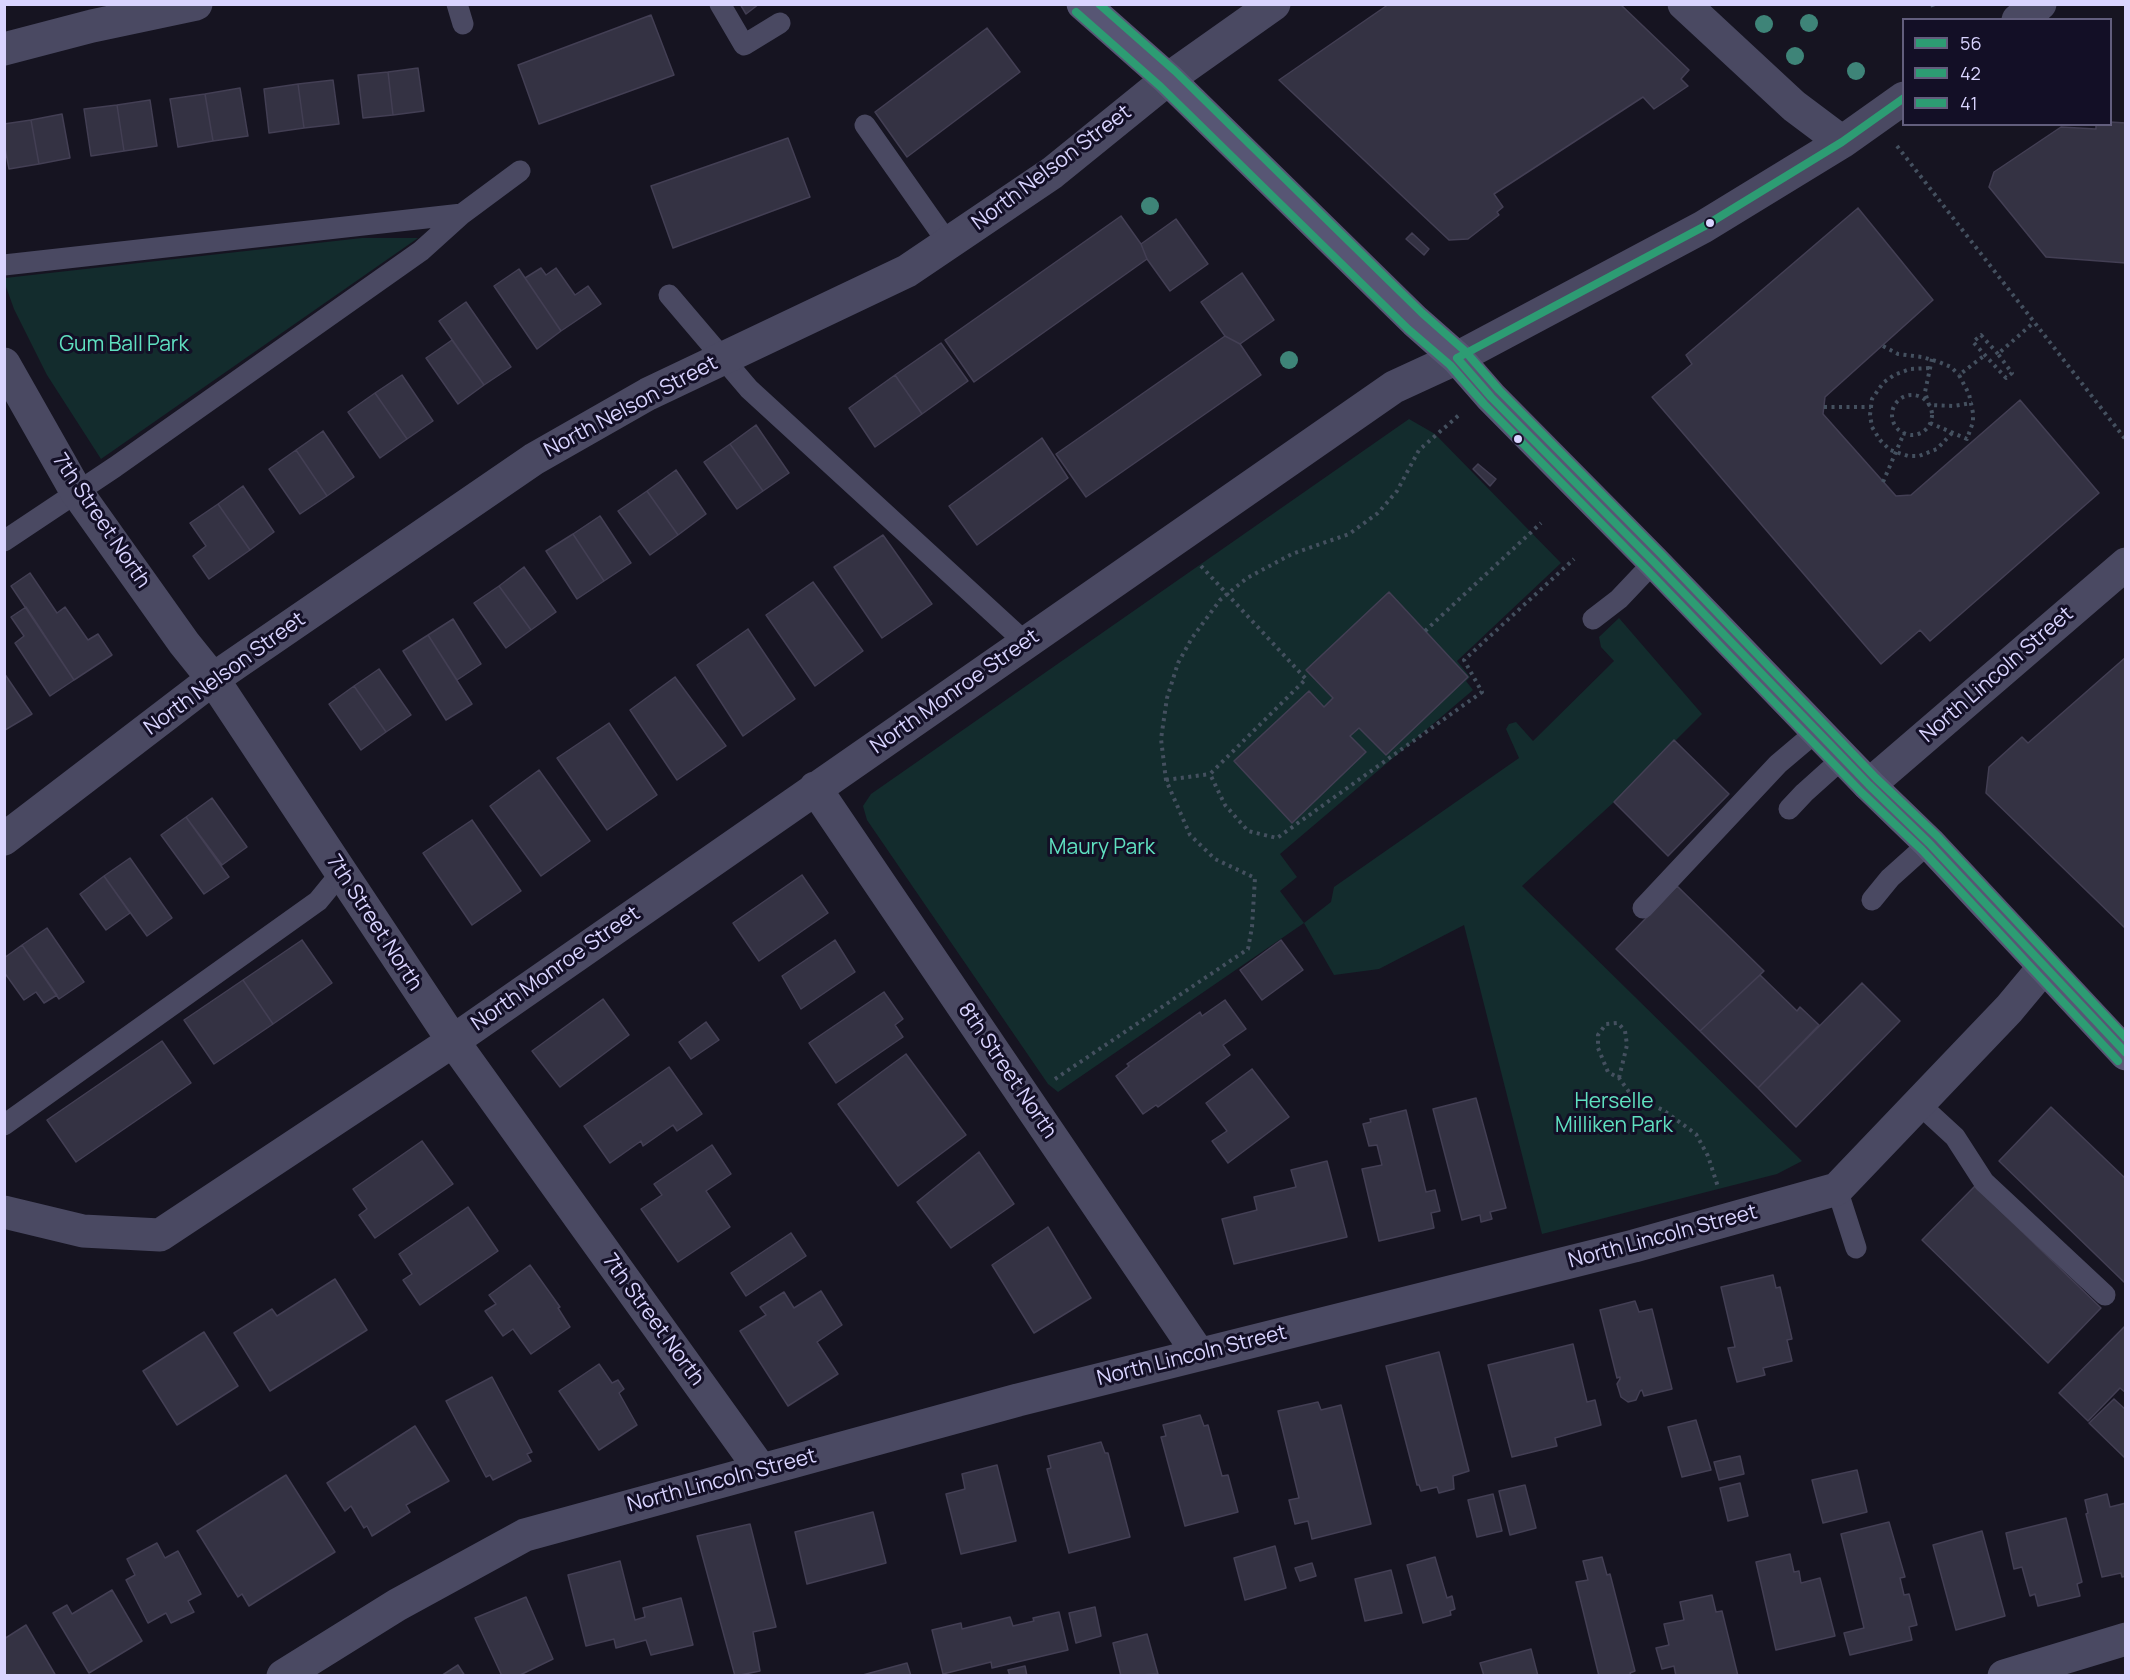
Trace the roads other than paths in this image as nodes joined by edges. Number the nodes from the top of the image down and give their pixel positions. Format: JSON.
{"nodes":[{"id":1,"x":196,"y":4,"type":"edge"},
{"id":2,"x":720,"y":4,"type":"edge"},
{"id":3,"x":1083,"y":4,"type":"edge"},
{"id":4,"x":1274,"y":4,"type":"edge"},
{"id":5,"x":1684,"y":4,"type":"edge"},
{"id":6,"x":2040,"y":4,"type":"edge"},
{"id":7,"x":2021,"y":18,"type":"edge"},
{"id":8,"x":780,"y":23,"type":"dead end"},
{"id":9,"x":4,"y":49,"type":"edge"},
{"id":10,"x":1168,"y":79,"type":"junction"},
{"id":11,"x":1902,"y":99,"type":"edge"},
{"id":12,"x":865,"y":125,"type":"dead end"},
{"id":13,"x":1842,"y":142,"type":"junction"},
{"id":14,"x":520,"y":171,"type":"dead end"},
{"id":15,"x":462,"y":214,"type":"junction"},
{"id":16,"x":948,"y":243,"type":"junction"},
{"id":17,"x":4,"y":265,"type":"edge"},
{"id":18,"x":669,"y":295,"type":"dead end"},
{"id":19,"x":722,"y":358,"type":"junction"},
{"id":20,"x":1457,"y":358,"type":"junction"},
{"id":21,"x":4,"y":364,"type":"edge"},
{"id":22,"x":76,"y":491,"type":"junction"},
{"id":23,"x":4,"y":541,"type":"edge"},
{"id":24,"x":1654,"y":562,"type":"junction"},
{"id":25,"x":2126,"y":564,"type":"edge"},
{"id":26,"x":1593,"y":619,"type":"dead end"},
{"id":27,"x":1026,"y":643,"type":"junction"},
{"id":28,"x":213,"y":679,"type":"junction"},
{"id":29,"x":1817,"y":731,"type":"junction"},
{"id":30,"x":1843,"y":758,"type":"junction"},
{"id":31,"x":1869,"y":785,"type":"junction"},
{"id":32,"x":815,"y":788,"type":"junction"},
{"id":33,"x":1789,"y":809,"type":"dead end"},
{"id":34,"x":4,"y":839,"type":"edge"},
{"id":35,"x":1929,"y":843,"type":"junction"},
{"id":36,"x":341,"y":873,"type":"junction"},
{"id":37,"x":1872,"y":900,"type":"dead end"},
{"id":38,"x":1643,"y":909,"type":"dead end"},
{"id":39,"x":2044,"y":967,"type":"junction"},
{"id":40,"x":453,"y":1041,"type":"junction"},
{"id":41,"x":2126,"y":1054,"type":"edge"},
{"id":42,"x":1918,"y":1102,"type":"junction"},
{"id":43,"x":4,"y":1125,"type":"edge"},
{"id":44,"x":1837,"y":1189,"type":"junction"},
{"id":45,"x":4,"y":1212,"type":"edge"},
{"id":46,"x":1856,"y":1248,"type":"dead end"},
{"id":47,"x":2105,"y":1295,"type":"dead end"},
{"id":48,"x":1198,"y":1353,"type":"junction"},
{"id":49,"x":761,"y":1470,"type":"junction"},
{"id":50,"x":2126,"y":1639,"type":"edge"},
{"id":51,"x":283,"y":1676,"type":"edge"},
{"id":52,"x":2004,"y":1676,"type":"edge"}],
"edges":[{"from":1,"to":9,"type":"street"},
{"from":2,"to":8,"type":"lane"},
{"from":3,"to":10,"type":"main road"},
{"from":4,"to":10,"type":"street","name":"North Nelson Street"},
{"from":5,"to":13,"type":"street"},
{"from":6,"to":7,"type":"street"},
{"from":10,"to":16,"type":"street","name":"North Nelson Street"},
{"from":10,"to":20,"type":"main road"},
{"from":11,"to":13,"type":"street","name":"North Monroe Street"},
{"from":12,"to":16,"type":"lane"},
{"from":13,"to":20,"type":"street","name":"North Monroe Street"},
{"from":14,"to":15,"type":"lane"},
{"from":15,"to":17,"type":"lane"},
{"from":15,"to":22,"type":"lane"},
{"from":16,"to":19,"type":"street","name":"North Nelson Street"},
{"from":18,"to":19,"type":"lane"},
{"from":19,"to":27,"type":"lane"},
{"from":19,"to":28,"type":"street","name":"North Nelson Street"},
{"from":20,"to":24,"type":"main road"},
{"from":20,"to":27,"type":"street","name":"North Monroe Street"},
{"from":21,"to":22,"type":"street","name":"7th Street North"},
{"from":22,"to":23,"type":"lane"},
{"from":22,"to":28,"type":"street","name":"7th Street North"},
{"from":24,"to":26,"type":"lane"},
{"from":24,"to":29,"type":"main road"},
{"from":25,"to":31,"type":"street","name":"North Lincoln Street"},
{"from":27,"to":32,"type":"street","name":"North Monroe Street"},
{"from":28,"to":34,"type":"street","name":"North Nelson Street"},
{"from":28,"to":36,"type":"street","name":"7th Street North"},
{"from":29,"to":30,"type":"main road"},
{"from":29,"to":38,"type":"lane"},
{"from":30,"to":31,"type":"main road"},
{"from":30,"to":33,"type":"lane"},
{"from":31,"to":35,"type":"main road"},
{"from":32,"to":40,"type":"street","name":"North Monroe Street"},
{"from":32,"to":48,"type":"street","name":"8th Street North"},
{"from":35,"to":37,"type":"lane"},
{"from":35,"to":39,"type":"main road"},
{"from":36,"to":40,"type":"street","name":"7th Street North"},
{"from":36,"to":43,"type":"lane"},
{"from":39,"to":41,"type":"main road"},
{"from":39,"to":42,"type":"street"},
{"from":40,"to":45,"type":"street","name":"North Monroe Street"},
{"from":40,"to":49,"type":"street","name":"7th Street North"},
{"from":42,"to":44,"type":"street"},
{"from":42,"to":47,"type":"lane"},
{"from":44,"to":46,"type":"lane"},
{"from":44,"to":48,"type":"street","name":"North Lincoln Street"},
{"from":48,"to":49,"type":"street","name":"North Lincoln Street"},
{"from":49,"to":51,"type":"street","name":"North Lincoln Street"},
{"from":50,"to":52,"type":"street"}]}
